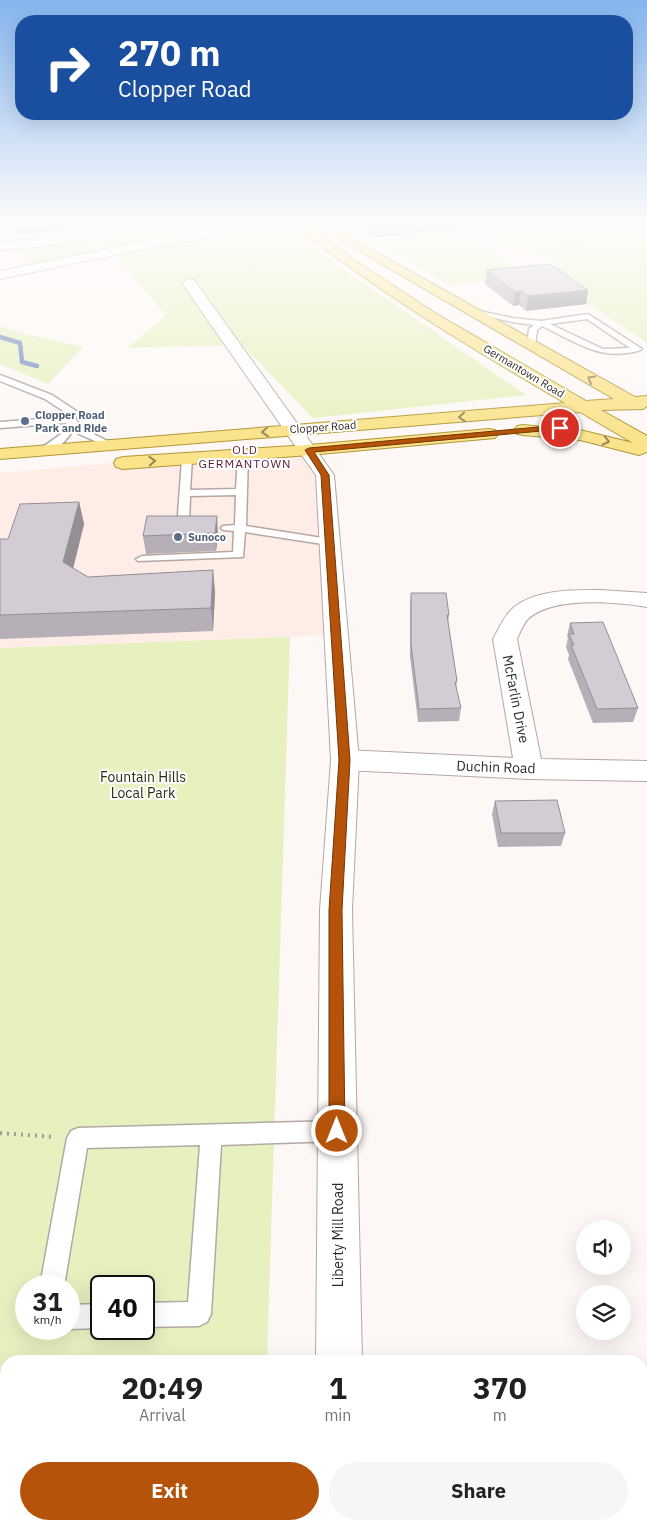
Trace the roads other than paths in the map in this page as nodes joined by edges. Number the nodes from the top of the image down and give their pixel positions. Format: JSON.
{"nodes":[{"id":1,"x":198,"y":296,"type":"edge"},
{"id":2,"x":399,"y":296,"type":"edge"},
{"id":3,"x":447,"y":296,"type":"edge"},
{"id":4,"x":473,"y":311,"type":"junction"},
{"id":5,"x":541,"y":323,"type":"junction"},
{"id":6,"x":531,"y":345,"type":"junction"},
{"id":7,"x":514,"y":365,"type":"junction"},
{"id":8,"x":0,"y":378,"type":"edge"},
{"id":9,"x":586,"y":408,"type":"junction"},
{"id":10,"x":641,"y":409,"type":"edge"},
{"id":11,"x":497,"y":414,"type":"junction"},
{"id":12,"x":71,"y":420,"type":"junction"},
{"id":13,"x":613,"y":424,"type":"junction"},
{"id":14,"x":0,"y":426,"type":"edge"},
{"id":15,"x":293,"y":430,"type":"junction"},
{"id":16,"x":523,"y":430,"type":"junction"},
{"id":17,"x":647,"y":444,"type":"edge"},
{"id":18,"x":110,"y":445,"type":"junction"},
{"id":19,"x":309,"y":450,"type":"junction"},
{"id":20,"x":43,"y":451,"type":"junction"},
{"id":21,"x":647,"y":452,"type":"edge"},
{"id":22,"x":0,"y":454,"type":"edge"},
{"id":23,"x":243,"y":455,"type":"junction"},
{"id":24,"x":187,"y":459,"type":"junction"},
{"id":25,"x":103,"y":464,"type":"dead end"},
{"id":26,"x":240,"y":492,"type":"junction"},
{"id":27,"x":185,"y":493,"type":"junction"},
{"id":28,"x":203,"y":528,"type":"edge"},
{"id":29,"x":227,"y":528,"type":"dead end"},
{"id":30,"x":240,"y":528,"type":"junction"},
{"id":31,"x":328,"y":542,"type":"junction"},
{"id":32,"x":142,"y":559,"type":"dead end"},
{"id":33,"x":647,"y":600,"type":"edge"},
{"id":34,"x":345,"y":760,"type":"junction"},
{"id":35,"x":529,"y":769,"type":"junction"},
{"id":36,"x":647,"y":770,"type":"edge"},
{"id":37,"x":337,"y":1131,"type":"junction"},
{"id":38,"x":211,"y":1135,"type":"junction"},
{"id":39,"x":54,"y":1275,"type":"edge"},
{"id":40,"x":155,"y":1315,"type":"edge"},
{"id":41,"x":339,"y":1355,"type":"edge"}],
"edges":[{"from":1,"to":15,"type":"street","name":"Liberty Mill Road"},
{"from":2,"to":7,"type":"main road","name":"Germantown Road"},
{"from":3,"to":4,"type":"main road","name":"Germantown Road"},
{"from":4,"to":5,"type":"lane"},
{"from":4,"to":6,"type":"main road","name":"Germantown Road"},
{"from":5,"to":5,"type":"lane"},
{"from":5,"to":6,"type":"lane"},
{"from":10,"to":6,"type":"main road","name":"Germantown Road","one_way":true},
{"from":7,"to":9,"type":"main road","name":"Germantown Road"},
{"from":7,"to":11,"type":"main road"},
{"from":8,"to":12,"type":"lane"},
{"from":9,"to":10,"type":"main road","name":"Clopper Road"},
{"from":9,"to":11,"type":"main road","name":"Clopper Road"},
{"from":9,"to":13,"type":"main road","name":"Germantown Road"},
{"from":10,"to":13,"type":"main road","name":"Clopper Road"},
{"from":11,"to":15,"type":"main road","name":"Clopper Road","one_way":true},
{"from":12,"to":14,"type":"lane"},
{"from":12,"to":18,"type":"lane"},
{"from":12,"to":20,"type":"lane"},
{"from":13,"to":16,"type":"main road","name":"Clopper Road"},
{"from":13,"to":17,"type":"main road","name":"Germantown Road"},
{"from":15,"to":18,"type":"main road","name":"Clopper Road","one_way":true},
{"from":15,"to":19,"type":"street","name":"Liberty Mill Road"},
{"from":16,"to":19,"type":"main road","name":"Clopper Road"},
{"from":16,"to":21,"type":"main road","one_way":true},
{"from":18,"to":20,"type":"main road","name":"Clopper Road"},
{"from":19,"to":23,"type":"main road","name":"Clopper Road"},
{"from":19,"to":31,"type":"street","name":"Liberty Mill Road"},
{"from":20,"to":22,"type":"main road","name":"Clopper Road"},
{"from":23,"to":24,"type":"main road","name":"Clopper Road"},
{"from":23,"to":26,"type":"lane"},
{"from":25,"to":24,"type":"main road","name":"Clopper Road","one_way":true},
{"from":24,"to":27,"type":"lane"},
{"from":26,"to":27,"type":"lane"},
{"from":26,"to":30,"type":"lane"},
{"from":27,"to":28,"type":"lane"},
{"from":29,"to":30,"type":"lane"},
{"from":30,"to":31,"type":"lane"},
{"from":30,"to":32,"type":"lane"},
{"from":31,"to":34,"type":"street","name":"Liberty Mill Road"},
{"from":33,"to":35,"type":"street","name":"McFarlin Drive"},
{"from":34,"to":35,"type":"street","name":"Duchin Road"},
{"from":34,"to":37,"type":"street","name":"Liberty Mill Road"},
{"from":35,"to":36,"type":"street","name":"Duchin Road"},
{"from":37,"to":38,"type":"lane"},
{"from":37,"to":41,"type":"street","name":"Liberty Mill Road"},
{"from":38,"to":39,"type":"lane"},
{"from":38,"to":40,"type":"lane"}]}
